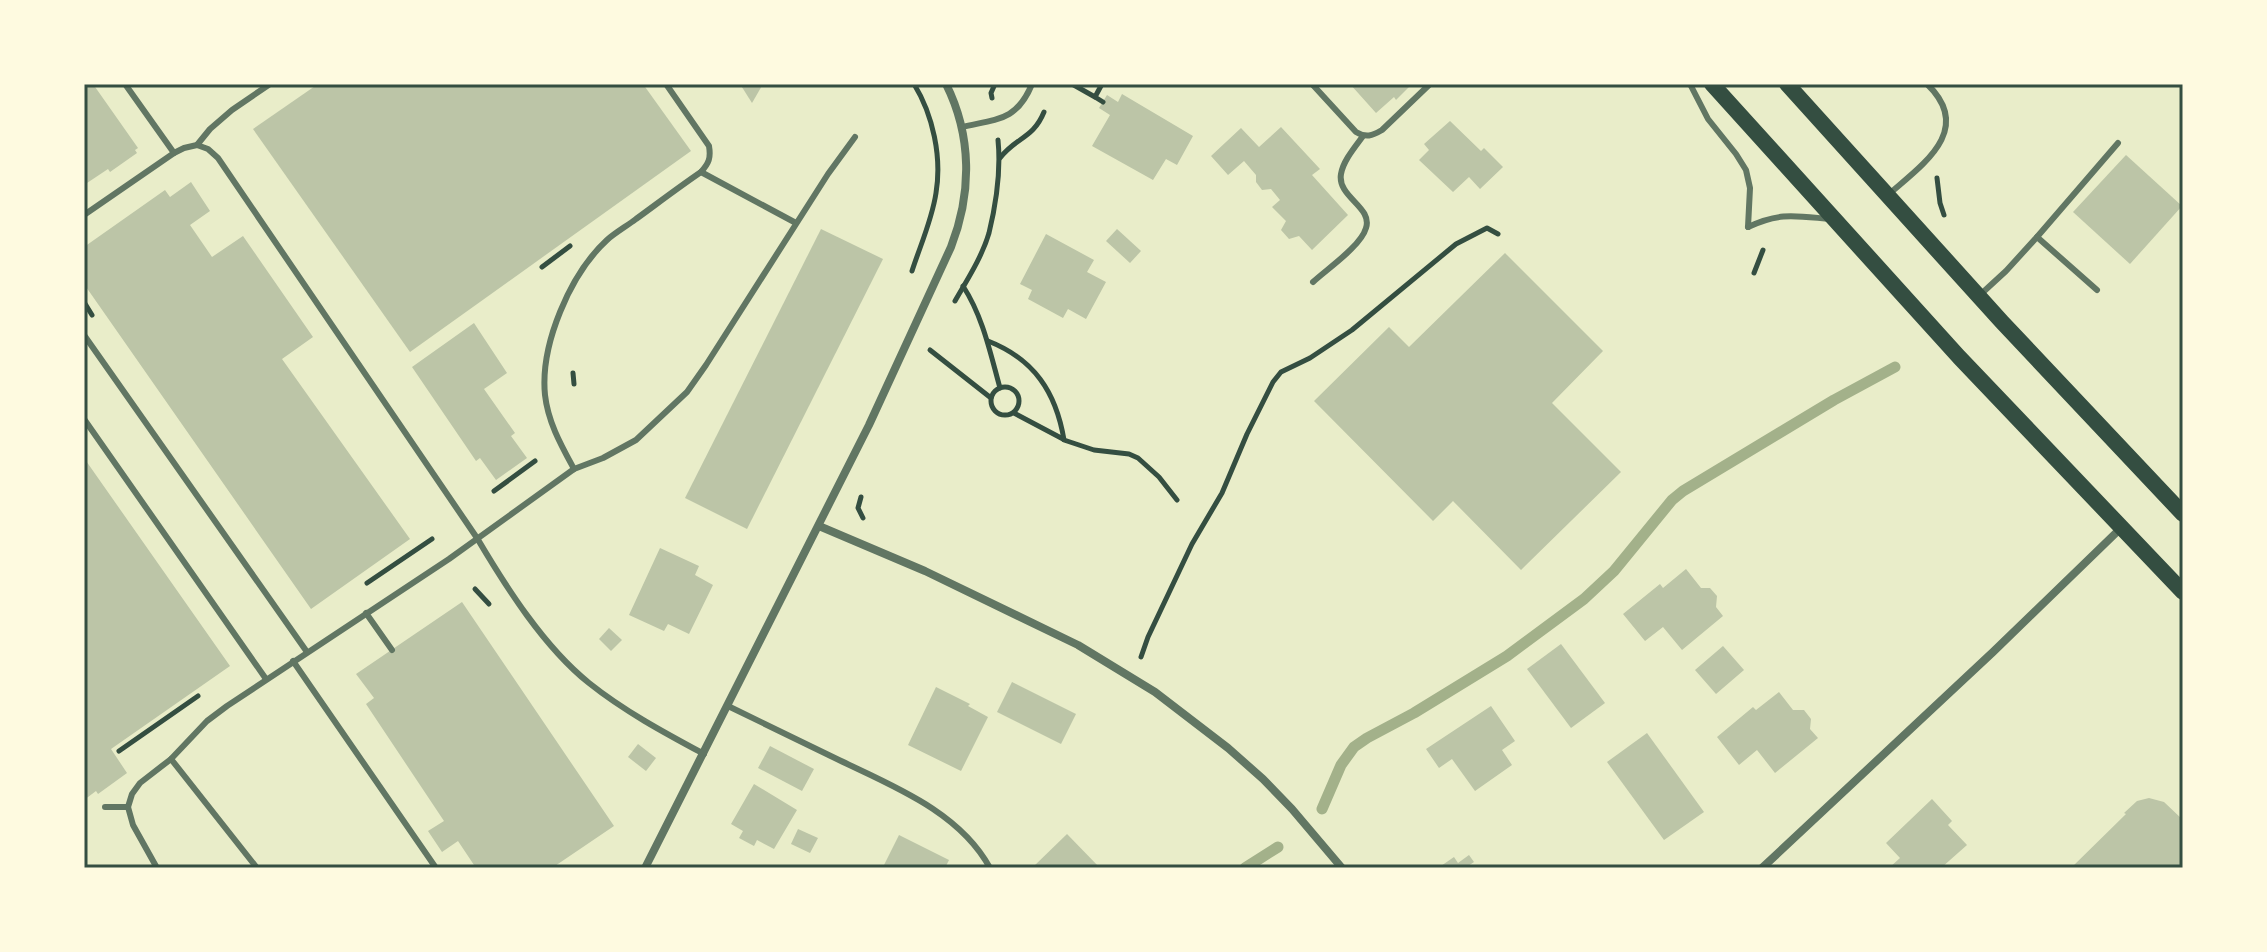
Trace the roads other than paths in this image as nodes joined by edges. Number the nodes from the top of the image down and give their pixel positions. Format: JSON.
{"nodes":[{"id":1,"x":125,"y":84,"type":"edge"},
{"id":2,"x":270,"y":84,"type":"edge"},
{"id":3,"x":666,"y":84,"type":"edge"},
{"id":4,"x":946,"y":84,"type":"edge"},
{"id":5,"x":1032,"y":84,"type":"edge"},
{"id":6,"x":1312,"y":84,"type":"edge"},
{"id":7,"x":1430,"y":84,"type":"edge"},
{"id":8,"x":1690,"y":84,"type":"edge"},
{"id":9,"x":1712,"y":84,"type":"edge"},
{"id":10,"x":1787,"y":84,"type":"edge"},
{"id":11,"x":1927,"y":84,"type":"edge"},
{"id":12,"x":962,"y":127,"type":"junction"},
{"id":13,"x":1363,"y":136,"type":"junction"},
{"id":14,"x":855,"y":137,"type":"dead end"},
{"id":15,"x":2118,"y":143,"type":"dead end"},
{"id":16,"x":197,"y":145,"type":"junction"},
{"id":17,"x":174,"y":153,"type":"junction"},
{"id":18,"x":701,"y":172,"type":"junction"},
{"id":19,"x":1887,"y":196,"type":"junction"},
{"id":20,"x":84,"y":215,"type":"edge"},
{"id":21,"x":1835,"y":220,"type":"junction"},
{"id":22,"x":796,"y":223,"type":"junction"},
{"id":23,"x":2037,"y":237,"type":"junction"},
{"id":24,"x":1313,"y":282,"type":"dead end"},
{"id":25,"x":2097,"y":290,"type":"dead end"},
{"id":26,"x":1979,"y":296,"type":"junction"},
{"id":27,"x":84,"y":335,"type":"edge"},
{"id":28,"x":84,"y":419,"type":"edge"},
{"id":29,"x":574,"y":469,"type":"junction"},
{"id":30,"x":2183,"y":514,"type":"edge"},
{"id":31,"x":819,"y":526,"type":"junction"},
{"id":32,"x":2121,"y":528,"type":"junction"},
{"id":33,"x":477,"y":538,"type":"junction"},
{"id":34,"x":2183,"y":592,"type":"edge"},
{"id":35,"x":366,"y":613,"type":"junction"},
{"id":36,"x":392,"y":650,"type":"dead end"},
{"id":37,"x":307,"y":652,"type":"junction"},
{"id":38,"x":293,"y":661,"type":"junction"},
{"id":39,"x":266,"y":679,"type":"junction"},
{"id":40,"x":728,"y":706,"type":"junction"},
{"id":41,"x":704,"y":754,"type":"junction"},
{"id":42,"x":171,"y":759,"type":"junction"},
{"id":43,"x":105,"y":807,"type":"dead end"},
{"id":44,"x":128,"y":807,"type":"junction"},
{"id":45,"x":157,"y":868,"type":"edge"},
{"id":46,"x":257,"y":868,"type":"edge"},
{"id":47,"x":436,"y":868,"type":"edge"},
{"id":48,"x":645,"y":868,"type":"edge"},
{"id":49,"x":990,"y":868,"type":"edge"},
{"id":50,"x":1342,"y":868,"type":"edge"},
{"id":51,"x":1762,"y":868,"type":"edge"}],
"edges":[{"from":1,"to":17,"type":"lane"},
{"from":2,"to":16,"type":"lane"},
{"from":3,"to":18,"type":"lane"},
{"from":4,"to":12,"type":"street"},
{"from":5,"to":12,"type":"lane"},
{"from":6,"to":13,"type":"lane"},
{"from":7,"to":13,"type":"lane"},
{"from":8,"to":21,"type":"lane"},
{"from":9,"to":21,"type":"main road"},
{"from":10,"to":19,"type":"main road"},
{"from":11,"to":19,"type":"lane"},
{"from":12,"to":31,"type":"street"},
{"from":13,"to":24,"type":"lane"},
{"from":14,"to":22,"type":"lane"},
{"from":15,"to":23,"type":"lane"},
{"from":16,"to":17,"type":"lane"},
{"from":16,"to":33,"type":"lane"},
{"from":17,"to":20,"type":"lane"},
{"from":18,"to":22,"type":"lane"},
{"from":18,"to":29,"type":"lane"},
{"from":19,"to":26,"type":"main road"},
{"from":21,"to":32,"type":"main road"},
{"from":22,"to":29,"type":"lane"},
{"from":23,"to":25,"type":"lane"},
{"from":23,"to":26,"type":"lane"},
{"from":26,"to":30,"type":"main road"},
{"from":27,"to":37,"type":"lane"},
{"from":28,"to":39,"type":"lane"},
{"from":29,"to":33,"type":"lane"},
{"from":31,"to":40,"type":"street"},
{"from":31,"to":50,"type":"street"},
{"from":32,"to":34,"type":"main road"},
{"from":32,"to":51,"type":"street"},
{"from":33,"to":35,"type":"lane"},
{"from":33,"to":41,"type":"lane"},
{"from":35,"to":36,"type":"lane"},
{"from":35,"to":37,"type":"lane"},
{"from":37,"to":38,"type":"lane"},
{"from":38,"to":39,"type":"lane"},
{"from":38,"to":47,"type":"lane"},
{"from":39,"to":42,"type":"lane"},
{"from":40,"to":41,"type":"street"},
{"from":40,"to":49,"type":"lane"},
{"from":41,"to":48,"type":"street"},
{"from":42,"to":44,"type":"lane"},
{"from":42,"to":46,"type":"lane"},
{"from":43,"to":44,"type":"lane"},
{"from":44,"to":45,"type":"lane"}]}
